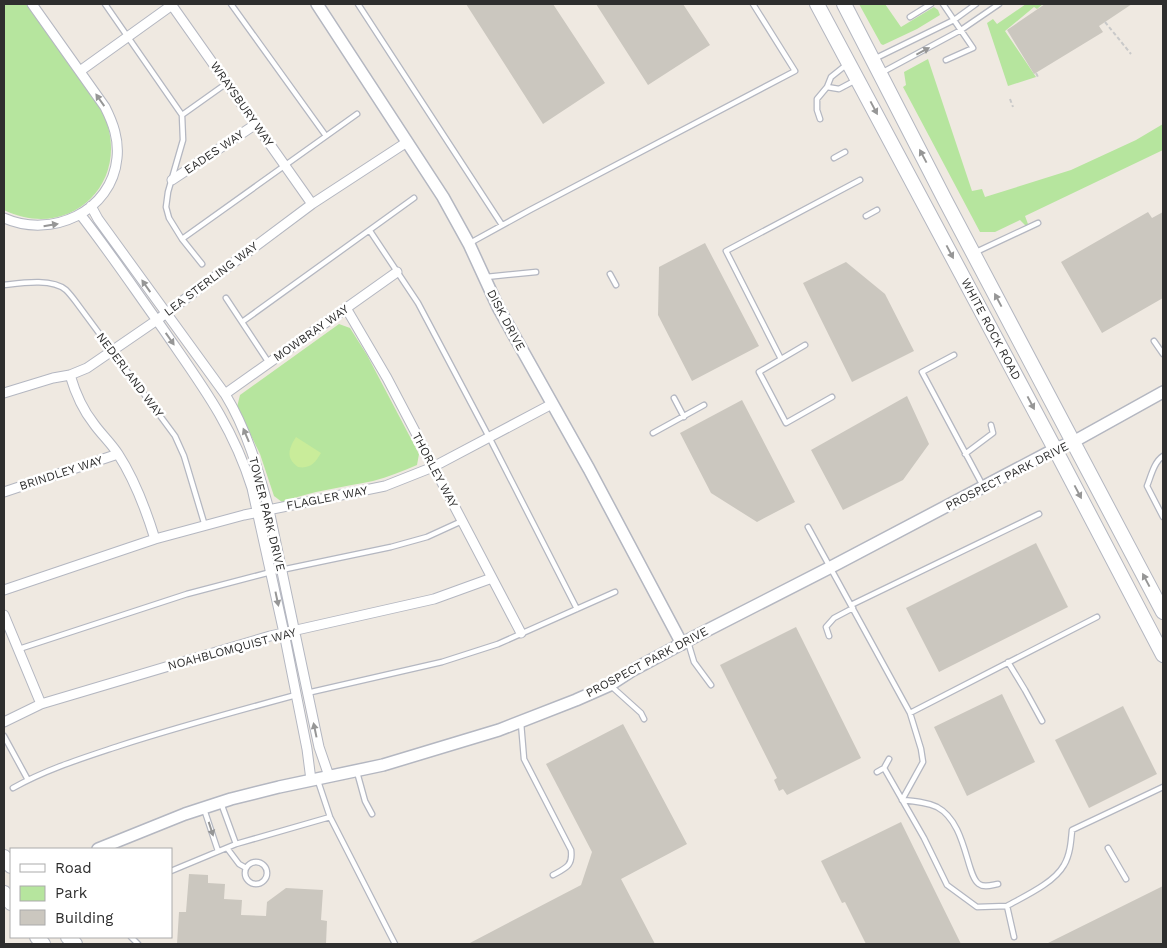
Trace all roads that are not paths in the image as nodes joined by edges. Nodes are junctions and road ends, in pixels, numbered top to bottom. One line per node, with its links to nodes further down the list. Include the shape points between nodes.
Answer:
1 (32, 4): 21 (street)
2 (105, 4): 17 (lane)
3 (172, 4): 17 (street); 24 (street, WRAYSBURY WAY)
4 (231, 4): 30 (lane)
5 (317, 4): 31 (street, DISK DRIVE)
6 (358, 4): 45 (lane)
7 (753, 4): 45 (lane, via 795,70)
8 (818, 4): 20 (main road, WHITE ROCK ROAD)
9 (844, 4): 18 (main road, WHITE ROCK ROAD)
10 (931, 4): 14 (lane)
11 (943, 4): 15 (lane)
12 (976, 4): 15 (lane)
13 (999, 4): 16 (lane)
14 (910, 17)
15 (954, 20): 16 (lane); 18 (lane)
16 (961, 30): 19 (lane, via 973,48); 22 (lane, one-way to 16)
17 (127, 37): 21 (street); 27 (lane)
18 (872, 60): 22 (main road, WHITE ROCK ROAD)
19 (946, 60)
20 (850, 63): 23 (main road, WHITE ROCK ROAD); 25 (lane, via 831,77)
21 (80, 72): 39 (street, one-way to 21, via 112,177 117,159 117,140 113,122)
22 (880, 74): 49 (main road, WHITE ROCK ROAD, one-way to 22)
23 (858, 79): 25 (lane, via 839,89); 82 (main road, WHITE ROCK ROAD, one-way to 82)
24 (227, 83): 27 (lane); 29 (street, WRAYSBURY WAY)
25 (827, 87): 28 (lane, via 817,99)
26 (357, 114): 30 (lane)
27 (182, 115): 35 (lane, via 183,140)
28 (820, 119)
29 (256, 124): 34 (street, WRAYSBURY WAY); 35 (street, EADES WAY)
30 (326, 136): 34 (lane)
31 (407, 142): 38 (street, LEA STERLING WAY); 48 (street, DISK DRIVE)
32 (845, 152): 33 (lane)
33 (834, 158)
34 (286, 166): 38 (street, WRAYSBURY WAY); 47 (lane)
35 (172, 180): 47 (lane, via 166,207)
36 (860, 180): 67 (lane, via 726,252)
37 (414, 198): 46 (lane)
38 (312, 204): 59 (street, LEA STERLING WAY)
39 (91, 206): 41 (street); 59 (street, TOWER PARK DRIVE, one-way to 39)
40 (876, 210): 42 (lane)
41 (80, 214): 43 (street, one-way to 41, via 16,224 48,226); 60 (street, TOWER PARK DRIVE)
42 (866, 216)
43 (4, 218)
44 (1038, 223): 49 (lane)
45 (502, 225): 48 (lane)
46 (370, 231): 51 (lane); 61 (lane)
47 (182, 239): 50 (lane)
48 (469, 244): 54 (street, DISK DRIVE)
49 (974, 253): 81 (main road, WHITE ROCK ROAD, one-way to 49)
50 (202, 264)
51 (397, 272): 58 (street, MOWBRAY WAY); 80 (lane, via 418,303)
52 (536, 272): 54 (lane)
53 (610, 274): 56 (lane)
54 (485, 277): 75 (street, DISK DRIVE, via 498,307)
55 (4, 285): 64 (lane, NEDERLAND WAY, via 39,282 65,289)
56 (616, 285)
57 (226, 298): 61 (lane)
58 (346, 308): 68 (street, MOWBRAY WAY); 86 (street, THORLEY WAY)
59 (166, 314): 60 (street, LEA STERLING WAY); 72 (street, TOWER PARK DRIVE)
60 (157, 320): 64 (street, LEA STERLING WAY); 90 (street, TOWER PARK DRIVE, one-way to 90, via 223,418 245,464)
61 (242, 322): 68 (lane)
62 (1154, 341): 65 (lane)
63 (805, 345): 67 (lane)
64 (112, 351): 69 (street, LEA STERLING WAY); 94 (lane, NEDERLAND WAY, via 174,436 184,456)
65 (1163, 354)
66 (954, 355): 84 (lane, via 922,372)
67 (782, 359): 73 (lane, via 759,372 786,423)
68 (269, 363): 72 (street, MOWBRAY WAY)
69 (70, 375): 71 (street, LEA STERLING WAY); 83 (street, via 84,409)
70 (1163, 392): 81 (street, PROSPECT PARK DRIVE)
71 (4, 393)
72 (224, 394): 89 (street, TOWER PARK DRIVE, one-way to 72, via 250,444)
73 (832, 397)
74 (674, 398): 77 (lane)
75 (552, 404): 80 (street, FLAGLER WAY); 112 (street, DISK DRIVE)
76 (704, 405): 77 (lane)
77 (684, 418): 79 (lane)
78 (991, 425): 84 (lane, via 993,433)
79 (653, 433)
80 (489, 437): 86 (street, FLAGLER WAY); 104 (lane)
81 (1073, 442): 82 (street, PROSPECT PARK DRIVE); 105 (main road, WHITE ROCK ROAD, one-way to 81)
82 (1055, 449): 87 (street, PROSPECT PARK DRIVE); 114 (main road, WHITE ROCK ROAD, one-way to 114)
83 (118, 454): 88 (street, BRINDLEY WAY); 96 (street)
84 (965, 454): 87 (lane)
85 (1163, 456): 92 (lane, via 1147,486)
86 (433, 467): 89 (street, FLAGLER WAY, via 385,486); 93 (street, THORLEY WAY)
87 (984, 487): 97 (street, PROSPECT PARK DRIVE)
88 (4, 492)
89 (269, 510): 90 (street, FLAGLER WAY); 98 (street, TOWER PARK DRIVE)
90 (258, 512): 94 (street, FLAGLER WAY); 99 (street, TOWER PARK DRIVE)
91 (1039, 514): 103 (lane)
92 (1163, 517)
93 (462, 521): 98 (lane, via 428,537 400,545); 100 (street, THORLEY WAY)
94 (205, 526): 96 (street, FLAGLER WAY)
95 (808, 527): 97 (lane)
96 (156, 539): 101 (street, FLAGLER WAY)
97 (831, 568): 103 (lane); 112 (street, PROSPECT PARK DRIVE)
98 (281, 570): 108 (street, TOWER PARK DRIVE)
99 (271, 572): 109 (street, TOWER PARK DRIVE, one-way to 109); 113 (lane, via 187,594)
100 (492, 578): 108 (street, NOAHBLOMQUIST WAY, via 434,599); 110 (street, THORLEY WAY)
101 (4, 590)
102 (615, 592): 104 (lane)
103 (852, 607): 111 (lane, via 826,627); 121 (lane)
104 (577, 609): 110 (lane)
105 (1163, 612)
106 (4, 615): 113 (street)
107 (1097, 617): 115 (lane)
108 (294, 631): 109 (street, NOAHBLOMQUIST WAY); 118 (street, TOWER PARK DRIVE)
109 (284, 633): 119 (street, TOWER PARK DRIVE); 120 (street, NOAHBLOMQUIST WAY)
110 (521, 634): 118 (lane, via 442,662)
111 (829, 636)
112 (685, 643): 116 (street, PROSPECT PARK DRIVE); 117 (lane)
113 (18, 649): 120 (street)
114 (1163, 655)
115 (1008, 662): 121 (lane); 123 (lane)
116 (610, 685): 122 (lane); 125 (street, PROSPECT PARK DRIVE)
117 (711, 685)
118 (307, 693): 131 (street, TOWER PARK DRIVE, one-way to 118, via 319,747)
119 (296, 695): 131 (street, TOWER PARK DRIVE, via 307,749); 132 (lane, via 168,730 65,763)
120 (41, 704): 124 (street, NOAHBLOMQUIST WAY)
121 (910, 713): 135 (lane, via 923,762)
122 (644, 719)
123 (1042, 721)
124 (4, 722)
125 (520, 722): 129 (street, PROSPECT PARK DRIVE); 147 (lane, via 524,759 571,850 572,859 567,867)
126 (4, 736): 132 (lane)
127 (889, 759): 128 (lane)
128 (884, 768): 130 (lane); 135 (lane)
129 (357, 771): 131 (street, PROSPECT PARK DRIVE); 138 (lane)
130 (877, 772)
131 (319, 778): 136 (street, PROSPECT PARK DRIVE); 139 (lane)
132 (28, 780): 134 (lane)
133 (1163, 787): 150 (lane, via 1072,830 1070,852 1064,866 1043,886)
134 (13, 788)
135 (902, 800): 149 (lane, via 938,808 956,828 974,879 988,886); 150 (lane, via 947,885 977,907)
136 (221, 802): 137 (street, PROSPECT PARK DRIVE); 140 (lane)
137 (204, 808): 141 (street, PROSPECT PARK DRIVE); 144 (lane, one-way to 144)
138 (372, 814)
139 (330, 817): 140 (lane); 152 (lane)
140 (236, 844): 142 (lane)
141 (100, 848)
142 (227, 848): 144 (lane); 145 (lane)
143 (1108, 848): 148 (lane)
144 (218, 851): 146 (lane)
145 (246, 868): 145 (lane, via 246,879 254,884 262,883 267,876 266,867 259,862 250,863)
146 (172, 871)
147 (553, 875)
148 (1126, 879)
149 (998, 884)
150 (1007, 906): 151 (lane)
151 (1014, 937)
152 (395, 944)

